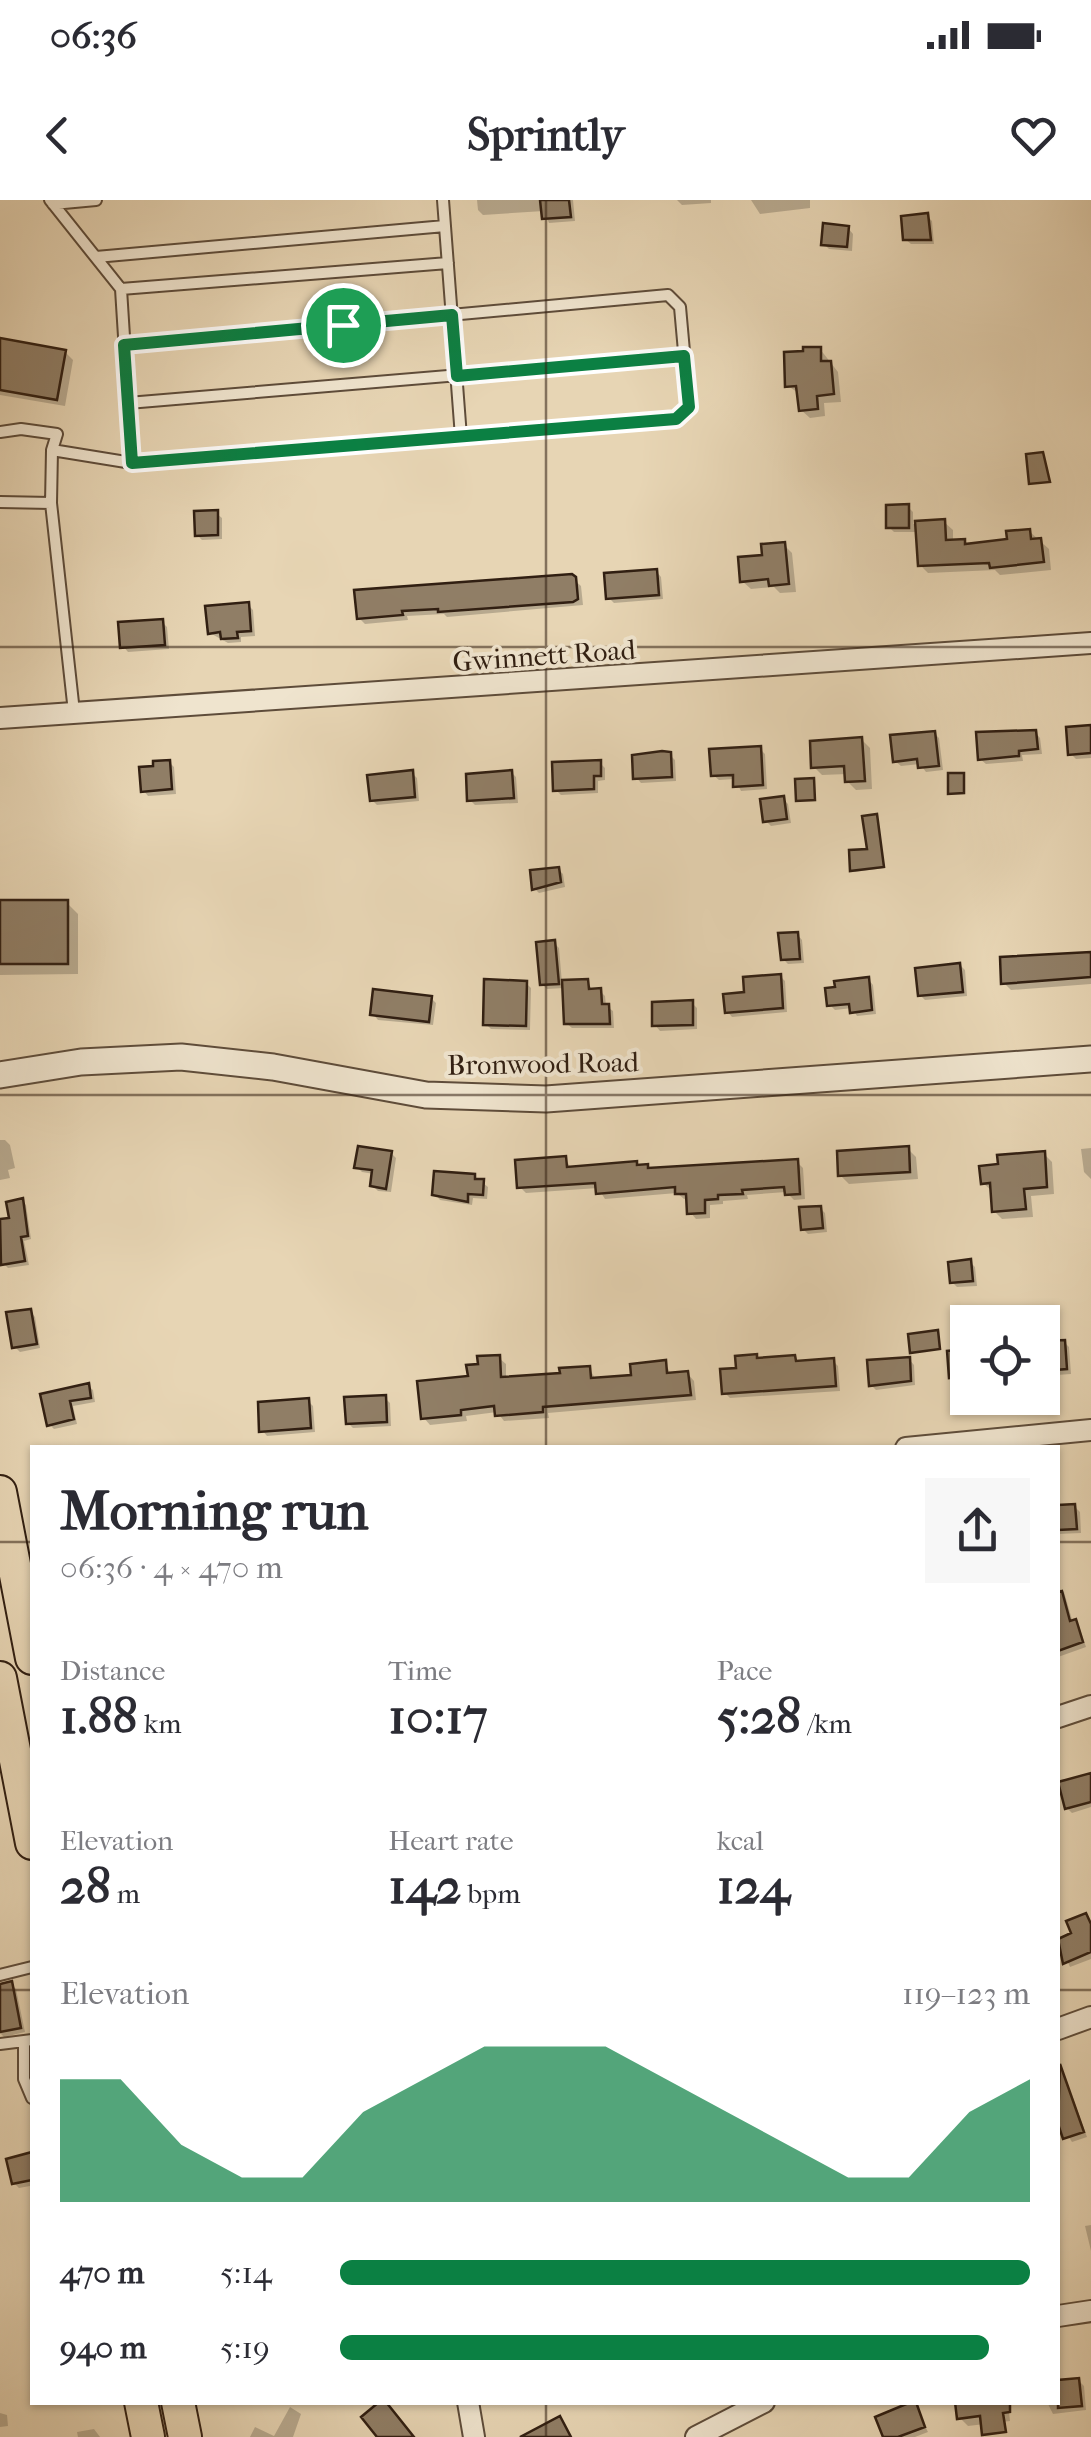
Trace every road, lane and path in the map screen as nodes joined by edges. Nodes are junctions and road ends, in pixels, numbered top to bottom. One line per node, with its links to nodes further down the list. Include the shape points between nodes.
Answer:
1 (96, 200): 3 (lane)
2 (442, 200): 4 (lane)
3 (52, 202): 5 (lane)
4 (445, 226): 5 (lane); 6 (lane)
5 (96, 258): 7 (lane)
6 (448, 263): 7 (lane); 8 (lane)
7 (121, 288): 9 (lane)
8 (452, 315): 9 (lane); 10 (lane, via 668,295 680,306); 11 (lane)
9 (124, 345): 12 (lane)
10 (684, 356): 11 (lane); 14 (lane, via 689,407 676,419)
11 (457, 376): 12 (lane); 14 (lane)
12 (128, 403): 16 (lane)
13 (0, 432): 15 (lane, via 56,434)
14 (461, 437): 16 (lane)
15 (52, 450): 16 (lane); 18 (lane)
16 (132, 463)
17 (0, 502): 18 (lane)
18 (51, 503): 20 (lane)
19 (1091, 642): 20 (street, Gwinnett Road)
20 (74, 714): 21 (street, Gwinnett Road)
21 (0, 718)
22 (1091, 1059): 23 (street, Bronwood Road, via 546,1099 426,1095 181,1058 81,1062)
23 (0, 1075)
24 (1091, 1430): 25 (street)
25 (937, 1445)
26 (0, 1492): 27 (highway)
27 (30, 1648)
28 (0, 1678): 31 (highway)
29 (1091, 1706): 30 (street)
30 (1060, 1715)
31 (18, 1786): 32 (highway)
32 (30, 1835)
33 (30, 1967): 34 (lane)
34 (0, 1974)
35 (1091, 2017): 36 (street)
36 (1060, 2028)
37 (28, 2042): 38 (lane); 39 (lane, via 24,2078)
38 (0, 2044)
39 (30, 2093)
40 (1091, 2311): 41 (street)
41 (1060, 2316)
42 (179, 2405): 45 (highway)
43 (469, 2405): 46 (street)
44 (758, 2405): 47 (street)
45 (185, 2437)
46 (474, 2437)
47 (696, 2437)

